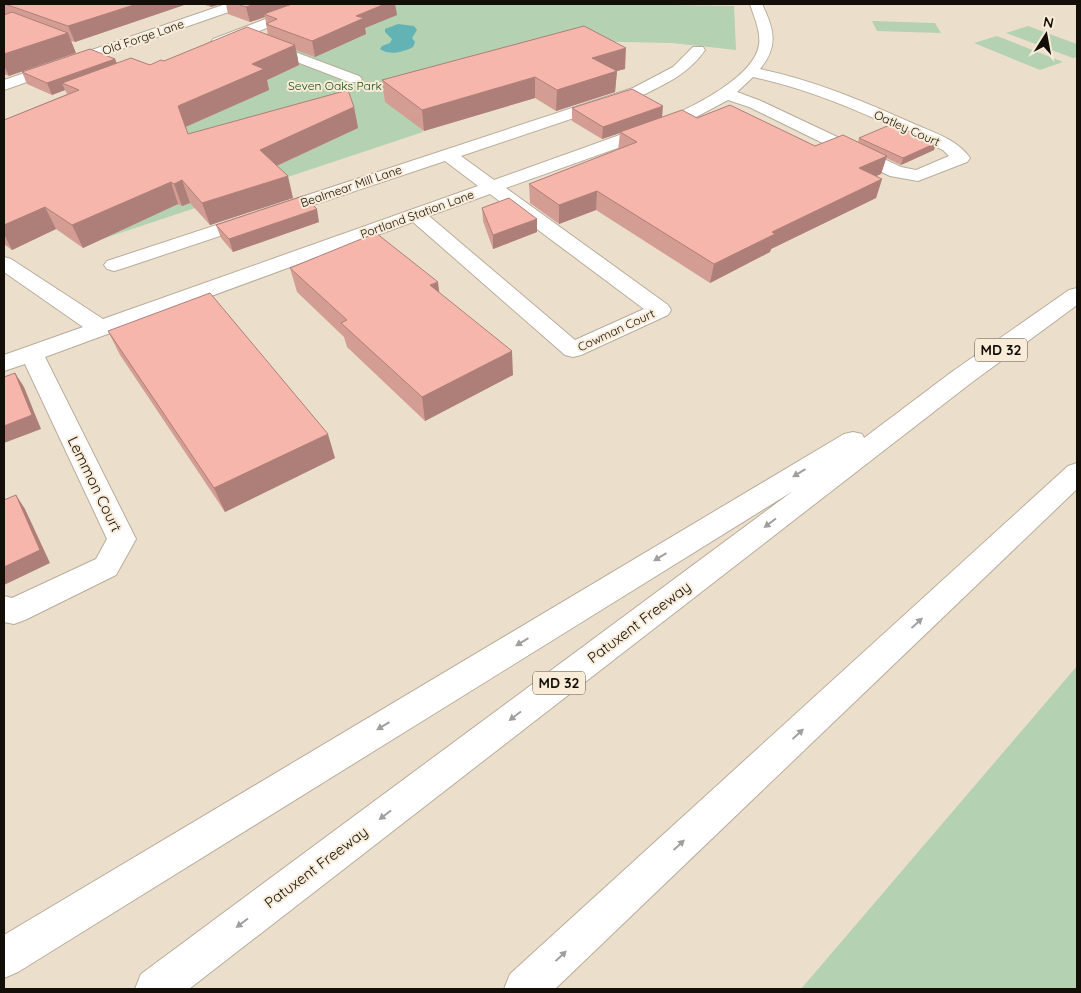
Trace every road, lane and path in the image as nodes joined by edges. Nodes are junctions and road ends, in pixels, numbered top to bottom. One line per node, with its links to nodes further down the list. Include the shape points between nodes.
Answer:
1 (238, 4): 4 (main road, Old Forge Lane)
2 (316, 4): 5 (main road)
3 (756, 4): 8 (main road, Portland Station Lane, via 765,27 766,42 763,56)
4 (196, 18): 5 (main road, Old Forge Lane); 10 (main road, Old Forge Lane)
5 (238, 34): 6 (main road); 9 (main road, Old Forge Lane)
6 (200, 48)
7 (698, 50): 12 (main road, Bealmear Mill Lane, via 686,65 665,79)
8 (750, 72): 11 (main road, Portland Station Lane); 11 (main road, Oatley Court, via 818,89 949,146 961,158 918,176 896,172 755,104)
9 (354, 79)
10 (4, 85)
11 (727, 94): 13 (main road, Portland Station Lane, via 673,122)
12 (447, 154): 13 (main road); 16 (main road, Bealmear Mill Lane)
13 (494, 187): 14 (main road, Portland Station Lane); 14 (main road, Cowman Court, via 660,310 573,350)
14 (416, 215): 18 (main road, Portland Station Lane)
15 (4, 262): 18 (main road)
16 (114, 266)
17 (1077, 295): 21 (main road, Patuxent Freeway / MD 32)
18 (100, 328): 19 (main road, Portland Station Lane)
19 (31, 353): 20 (main road, Portland Station Lane); 23 (main road, Lemmon Court, via 122,539 106,566 14,611)
20 (4, 363)
21 (962, 377): 24 (main road, one-way to 24, via 782,483); 25 (main road, Patuxent Freeway / MD 32, one-way to 25)
22 (1077, 473): 26 (main road, one-way to 22)
23 (4, 609)
24 (4, 958)
25 (156, 989)
26 (525, 989)

